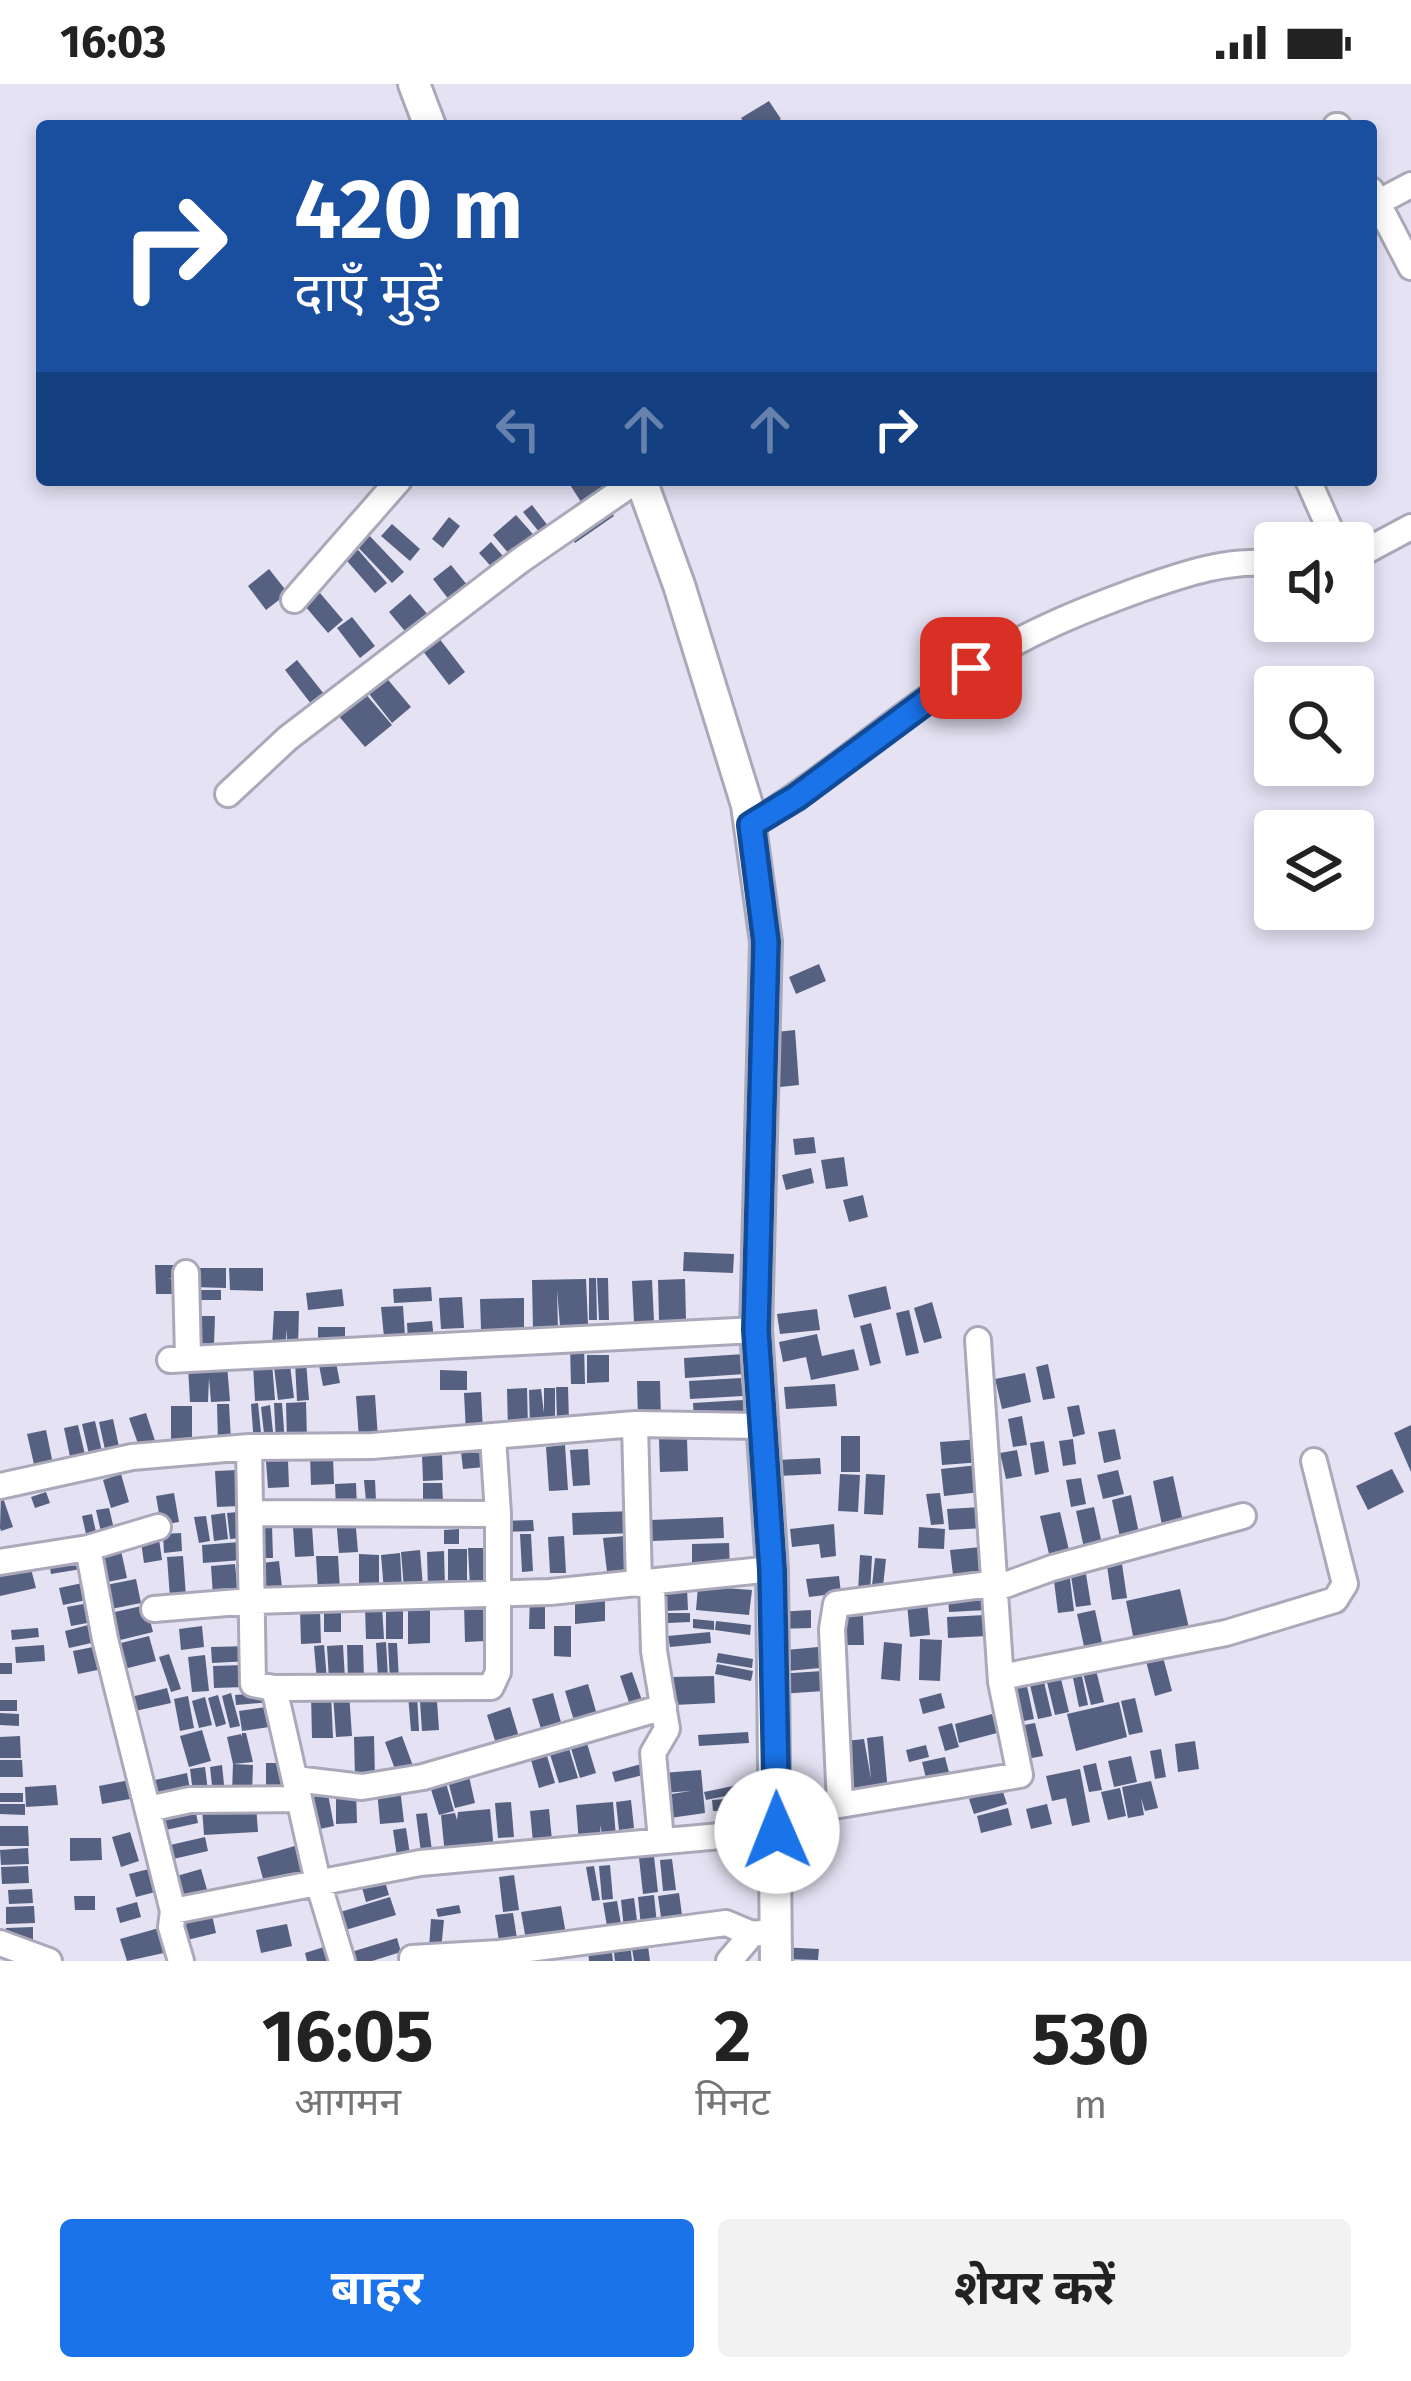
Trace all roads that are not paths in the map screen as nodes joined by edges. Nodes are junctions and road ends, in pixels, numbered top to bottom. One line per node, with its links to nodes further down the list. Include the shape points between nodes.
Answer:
1 (414, 84): 2 (main road)
2 (428, 120)
3 (1411, 185): 4 (street)
4 (1377, 198)
5 (1377, 207): 6 (street)
6 (1411, 267)
7 (394, 486): 15 (street)
8 (630, 486): 16 (street, via 288,738)
9 (641, 486): 17 (main road)
10 (1311, 486): 11 (street)
11 (1327, 522)
12 (1411, 527): 13 (street)
13 (1374, 547)
14 (1254, 561): 17 (street, via 1064,617 971,668)
15 (294, 600)
16 (227, 794)
17 (751, 825): 19 (main road, via 766,942)
18 (185, 1274): 19 (street, via 179,1359)
19 (756, 1330): 22 (main road)
20 (978, 1340): 35 (street)
21 (635, 1424): 22 (street); 23 (street); 34 (street)
22 (760, 1426): 33 (main road)
23 (493, 1437): 24 (street); 28 (street)
24 (249, 1448): 26 (street, via 133,1457); 27 (street)
25 (1314, 1461): 39 (street, via 1342,1561 1345,1584 1335,1600 1226,1633)
26 (0, 1486)
27 (253, 1514): 28 (street); 37 (street)
28 (497, 1514): 36 (street)
29 (1243, 1516): 35 (street)
30 (158, 1527): 31 (street)
31 (88, 1548): 32 (street); 44 (street)
32 (0, 1562)
33 (772, 1570): 34 (street); 45 (main road)
34 (645, 1584): 36 (street); 41 (street)
35 (997, 1588): 39 (street); 43 (street, via 836,1604)
36 (495, 1593): 37 (street); 40 (street, via 498,1672 491,1688)
37 (250, 1601): 38 (street); 40 (street, via 253,1684)
38 (154, 1609)
39 (1001, 1677): 43 (street, via 1019,1775)
40 (274, 1688): 42 (street)
41 (664, 1707): 42 (street, via 423,1778); 46 (street, via 667,1730 653,1754)
42 (297, 1789): 44 (street); 47 (street)
43 (840, 1805): 45 (street)
44 (148, 1808): 48 (street)
45 (777, 1817): 46 (street); 49 (main road)
46 (661, 1840): 47 (street, via 420,1863)
47 (319, 1882): 48 (street); 54 (street)
48 (173, 1911): 53 (street)
49 (768, 1942): 51 (street, via 726,1923); 55 (street)
50 (0, 1943): 52 (street)
51 (412, 1958)
52 (49, 1961)
53 (181, 1961)
54 (342, 1961)
55 (729, 1961)

